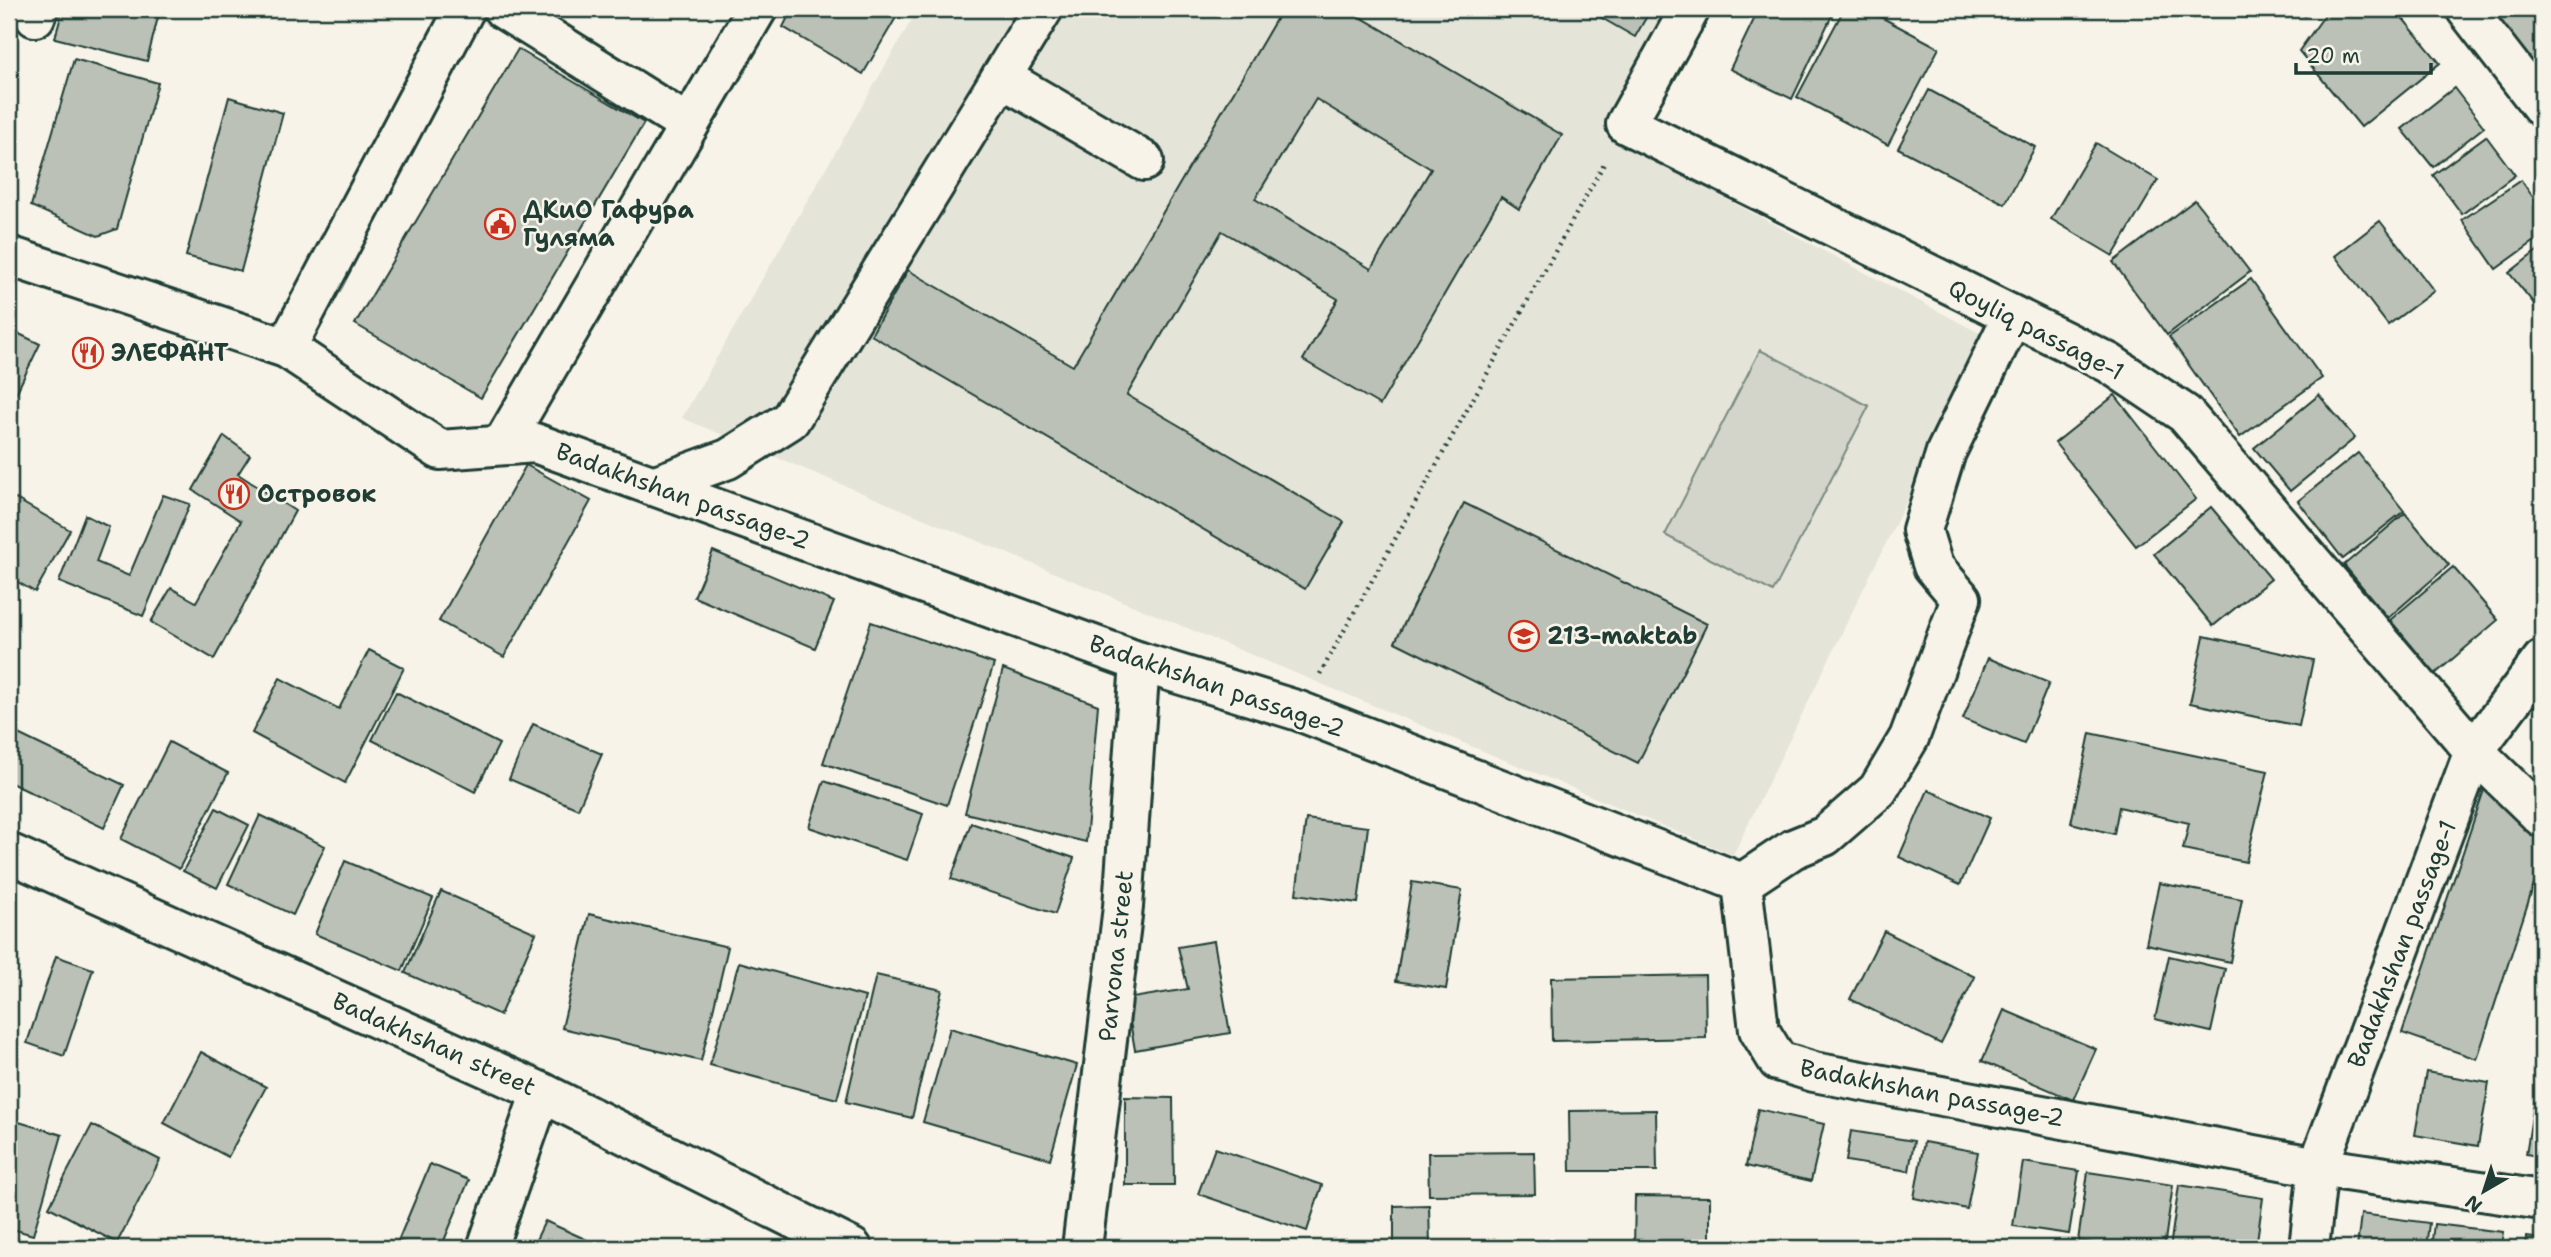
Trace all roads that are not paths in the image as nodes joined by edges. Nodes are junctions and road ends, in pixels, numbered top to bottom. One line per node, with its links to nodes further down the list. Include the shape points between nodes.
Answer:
1 (465, 9): 13 (street)
2 (503, 9): 9 (street)
3 (757, 9): 9 (street)
4 (1043, 9): 7 (street)
5 (1690, 9): 12 (street, Qoyliq passage-1, via 1626,124)
6 (2466, 9): 8 (street)
7 (1001, 77): 10 (street); 15 (street, via 790,420 728,459)
8 (2542, 107)
9 (688, 125): 14 (street)
10 (1144, 161)
11 (9, 256): 13 (street, Badakhshan passage-2)
12 (2012, 317): 18 (street, Qoyliq passage-1, via 2109,363 2185,414); 21 (street, via 1946,452 1922,530 1933,566 1961,599 1909,738 1878,790 1843,821)
13 (286, 348): 14 (street, Badakhshan passage-2, via 440,450)
14 (502, 445): 15 (street, Badakhshan passage-2, via 535,443)
15 (653, 486): 17 (street, Badakhshan passage-2)
16 (2542, 660): 18 (street, Badakhshan passage-1)
17 (1140, 662): 21 (street, Badakhshan passage-2, via 1299,711); 27 (street, Parvona street, via 1123,906)
18 (2474, 751): 19 (street, Qoyliq passage-1); 23 (street, Badakhshan passage-1)
19 (2542, 817)
20 (9, 853): 22 (street, Badakhshan street)
21 (1742, 883): 23 (street, Badakhshan passage-2, via 1759,1030 1778,1061 1814,1072)
22 (541, 1093): 25 (street); 26 (street, Badakhshan street)
23 (2318, 1167): 24 (street, Badakhshan passage-2); 28 (street, Badakhshan passage-1)
24 (2542, 1200)
25 (487, 1248)
26 (852, 1248)
27 (1082, 1248)
28 (2309, 1248)

